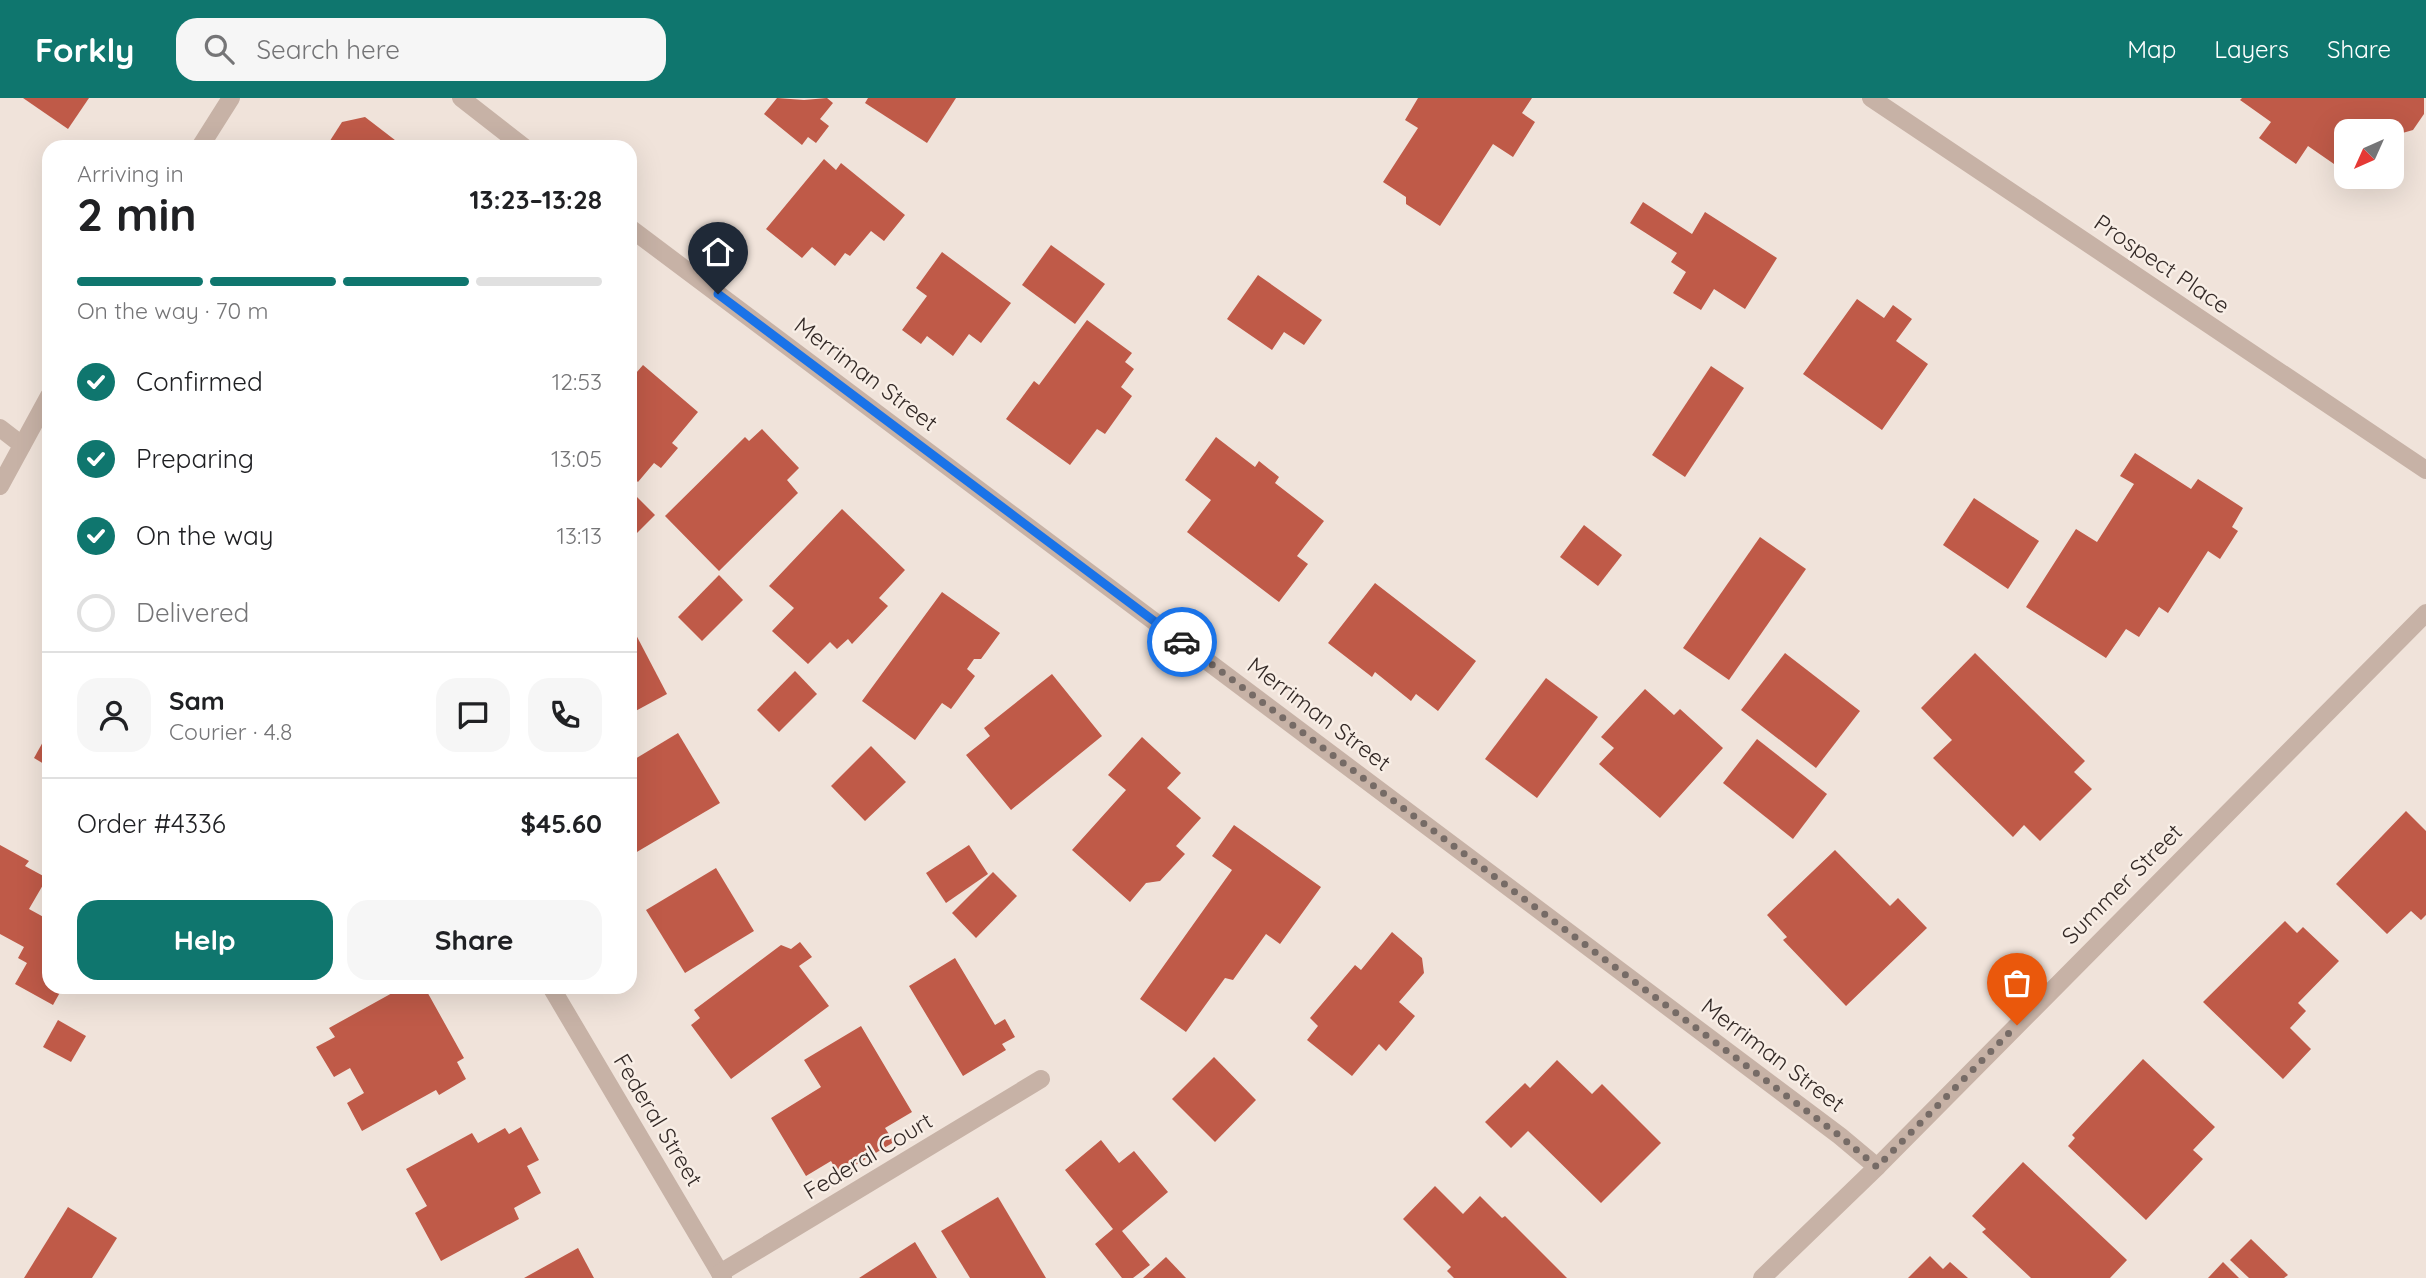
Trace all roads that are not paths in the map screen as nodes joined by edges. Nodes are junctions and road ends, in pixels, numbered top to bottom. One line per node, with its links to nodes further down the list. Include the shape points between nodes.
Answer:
1 (231, 98): 4 (street)
2 (461, 98): 5 (street)
3 (1871, 98): 10 (street, Prospect Place)
4 (204, 140)
5 (515, 140)
6 (637, 233): 15 (street, Merriman Street)
7 (42, 409): 9 (street)
8 (0, 428): 9 (street)
9 (23, 445): 11 (street)
10 (2426, 470)
11 (0, 486)
12 (2426, 613): 15 (street, Summer Street)
13 (555, 994): 16 (street, Federal Street)
14 (1041, 1079): 16 (street, Federal Court)
15 (1877, 1167): 17 (street, Summer Street)
16 (722, 1276)
17 (1762, 1278)

